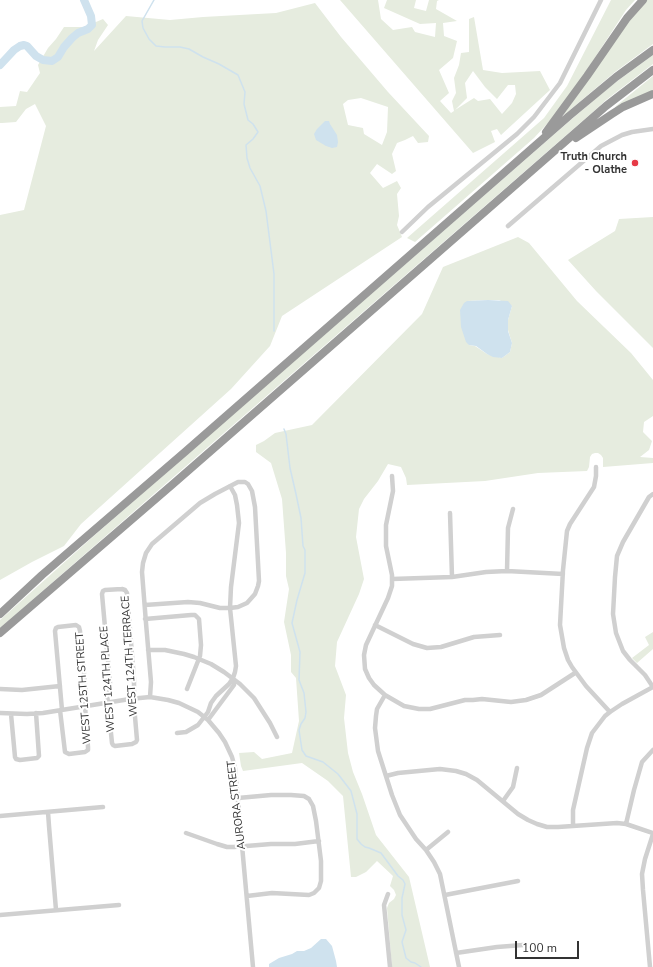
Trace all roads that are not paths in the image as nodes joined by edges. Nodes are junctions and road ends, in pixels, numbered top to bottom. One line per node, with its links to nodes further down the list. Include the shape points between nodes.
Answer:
1 (601, 0): 10 (street, via 560,83 534,116 517,134 428,207)
2 (643, 0): 7 (highway, via 627,18)
3 (653, 50): 7 (highway, via 600,90)
4 (653, 70): 8 (highway, via 606,106)
5 (653, 94): 8 (highway, via 612,114)
6 (653, 129): 9 (street, via 622,135 601,146)
7 (536, 146): 24 (highway)
8 (546, 158): 27 (highway)
9 (508, 226)
10 (402, 232)
11 (596, 467): 18 (street, via 594,487 567,531)
12 (392, 476): 20 (street, via 393,491 386,525)
13 (230, 486): 22 (street, via 200,503 152,544 143,563); 23 (street, via 238,505 239,523); 23 (street, via 245,482 252,491 259,581 256,591 247,603)
14 (651, 495): 34 (street, via 617,556 613,614 616,633 623,651)
15 (513, 509): 17 (street, via 508,528)
16 (450, 513): 19 (street)
17 (507, 571): 18 (street); 19 (street)
18 (563, 574): 31 (street, via 560,626 564,648)
19 (452, 577): 20 (street)
20 (392, 578): 26 (street, via 390,594)
21 (103, 591): 39 (street, WEST 124TH TERRACE, via 126,591); 40 (street, WEST 124TH PLACE, via 110,683)
22 (144, 605): 23 (street, via 188,602); 25 (street)
23 (230, 608): 32 (street, via 236,666)
24 (0, 614)
25 (145, 619): 29 (street); 30 (street, via 191,615 198,617 201,645)
26 (375, 625): 28 (street, via 413,644 427,648 474,637); 37 (street, via 364,651 364,665 371,681)
27 (0, 633)
28 (500, 635)
29 (148, 650): 30 (street, via 173,651); 38 (street)
30 (199, 659): 32 (street); 36 (street)
31 (575, 673): 37 (street, via 538,696 515,702 466,700 422,710 404,706); 45 (street)
32 (233, 678): 42 (street); 49 (street, via 234,685); 51 (street, via 254,698)
33 (60, 686): 35 (street, via 22,690); 41 (street, WEST 125TH STREET, via 55,631 56,628 76,625 79,627); 43 (street)
34 (653, 687): 45 (street)
35 (0, 689)
36 (187, 689)
37 (385, 695): 55 (street, via 375,721 378,751)
38 (150, 697): 39 (street, AURORA STREET); 44 (street, AURORA STREET, via 179,703)
39 (134, 699): 40 (street, AURORA STREET); 52 (street, WEST 124TH TERRACE, via 137,740)
40 (108, 703): 41 (street, AURORA STREET); 52 (street, WEST 124TH PLACE, via 113,744)
41 (85, 706): 43 (street, AURORA STREET); 43 (street, WEST 125TH STREET, via 88,749 85,752 68,754 64,751)
42 (210, 706): 44 (street, via 205,711); 49 (street)
43 (61, 710): 47 (street, AURORA STREET)
44 (198, 712): 49 (street, AURORA STREET)
45 (610, 712): 62 (street, via 592,733 587,748 573,810)
46 (0, 713): 48 (street, AURORA STREET)
47 (36, 713): 48 (street, AURORA STREET); 48 (street, via 40,756 20,760 15,759)
48 (11, 714)
49 (206, 719): 50 (street, via 186,732); 56 (street, AURORA STREET, via 222,737 232,757)
50 (177, 733)
51 (277, 737)
52 (134, 744)
53 (653, 750): 61 (street, via 642,762)
54 (517, 768): 57 (street, via 513,787)
55 (386, 776): 57 (street, via 450,769 477,780); 68 (street, via 400,815)
56 (238, 798): 66 (street, via 304,796 313,806); 67 (street, AURORA STREET)
57 (504, 802): 62 (street, via 524,818 537,824 553,827)
58 (103, 807): 59 (street)
59 (48, 812): 60 (street); 74 (street)
60 (0, 816)
61 (626, 824): 62 (street); 65 (street)
62 (573, 826)
63 (448, 832): 68 (street)
64 (186, 833): 67 (street, via 227,847)
65 (653, 834): 81 (street, via 642,874)
66 (319, 841): 67 (street); 72 (street, via 321,878 316,892)
67 (242, 847): 72 (street, AURORA STREET)
68 (426, 850): 71 (street, via 438,869)
69 (518, 881): 71 (street)
70 (388, 894): 79 (street, via 384,905)
71 (445, 895): 77 (street)
72 (247, 896): 78 (street, AURORA STREET)
73 (119, 905): 74 (street)
74 (56, 910): 75 (street)
75 (0, 915)
76 (523, 945): 77 (street)
77 (456, 953): 80 (street)
78 (253, 967)
79 (390, 967)
80 (459, 967)
81 (650, 967)

